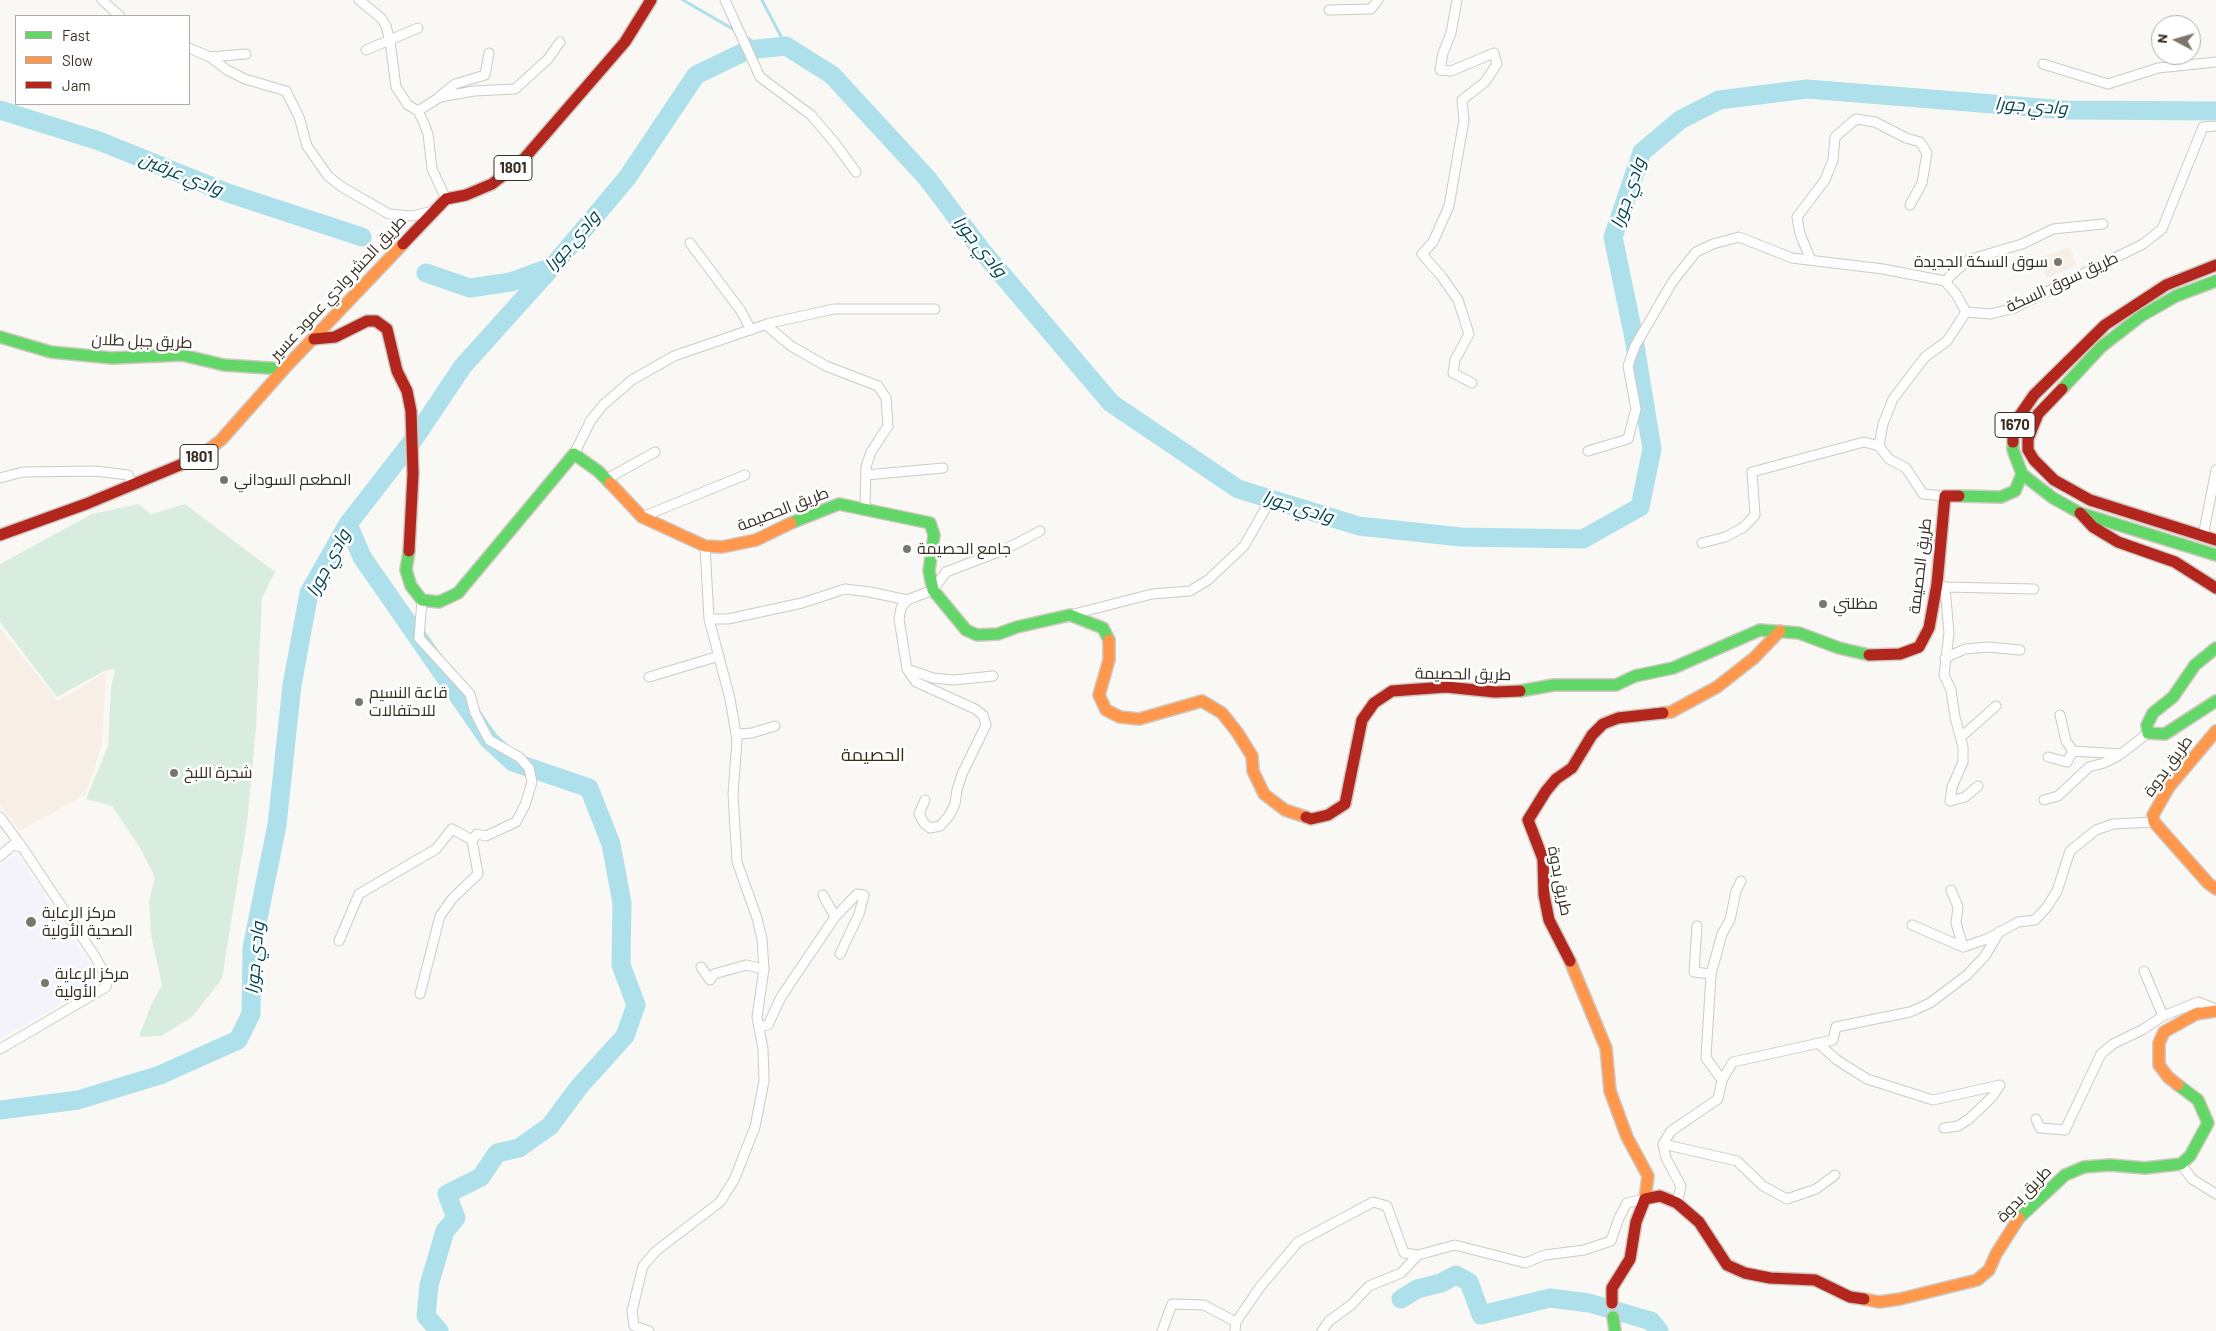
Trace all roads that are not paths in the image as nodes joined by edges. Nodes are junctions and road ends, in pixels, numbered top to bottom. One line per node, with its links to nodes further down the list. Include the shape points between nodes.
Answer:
1 (102, 0): 8 (street)
2 (359, 0): 10 (street, via 381,18)
3 (651, 0): 23 (main road, 1801, via 625,42 522,161 492,184 466,196)
4 (724, 0): 22 (street, via 760,77 811,115)
5 (1378, 0): 7 (street, via 1371,8)
6 (1457, 0): 39 (street, via 1440,70 1450,71 1494,54 1497,64 1485,82 1462,100 1464,120 1449,206 1433,242 1422,254 1458,300 1469,334 1455,360 1453,373)
7 (1329, 10)
8 (119, 15)
9 (418, 28): 10 (street)
10 (390, 41): 13 (street); 20 (street, via 396,87 408,105)
11 (560, 42): 19 (street, via 548,59 515,90 474,90)
12 (190, 48): 16 (street)
13 (366, 50)
14 (489, 53): 19 (street, via 485,75 455,84)
15 (246, 54): 16 (street)
16 (210, 57): 25 (street, via 245,79 286,91 308,146 335,182 388,214 412,216)
17 (2216, 62): 18 (street, via 2158,68 2108,84)
18 (2043, 64)
19 (440, 97): 20 (street)
20 (418, 112): 23 (street, via 428,134 432,169)
21 (2216, 126): 33 (street, طريق سوق السكة, via 2203,127 2162,229 2143,244 2014,308 1990,314)
22 (856, 172)
23 (446, 199): 25 (main road, طريق الحشر وادي عمود عسير / 1801)
24 (1910, 205): 28 (street, via 1922,183 1928,152 1920,142 1875,122 1856,119 1835,137 1833,160 1825,180 1797,217)
25 (433, 211): 37 (main road, طريق الحشر وادي عمود عسير / 1801)
26 (2103, 224): 30 (street, via 2053,229 2022,244 1968,260)
27 (690, 244): 35 (street, via 741,311)
28 (1811, 260): 30 (street); 41 (street, via 1792,258 1739,238 1696,252 1673,281 1635,346 1628,366 1636,410 1628,439)
29 (2216, 265): 47 (main road, 1670, via 2166,285 2121,313 2086,342 2034,395 2018,418 2013,432 2013,450)
30 (1945, 281): 33 (street)
31 (2216, 281): 44 (main road, 1670, via 2176,296 2141,316 2091,357 2038,414 2028,439 2028,450)
32 (935, 309): 34 (street, via 834,309)
33 (1966, 312): 40 (street, via 1946,341 1925,357 1893,399)
34 (766, 325): 35 (street); 49 (street, via 791,346 826,366 878,386 886,398 888,426 870,452)
35 (751, 330): 43 (street, via 674,356 632,380 591,420)
36 (0, 337): 38 (main road, طريق جبل طلان, via 51,352 112,358 182,355 224,365)
37 (314, 339): 38 (main road, طريق الحشر وادي عمود عسير / 1801); 69 (main road, via 335,337 367,320 376,321 387,329 397,371 407,391 414,439 411,536 406,570)
38 (284, 369): 52 (main road, طريق الحشر وادي عمود عسير / 1801, via 210,449 199,457)
39 (1472, 382)
40 (1879, 446): 53 (street, via 1889,459 1906,468 1923,494); 62 (street, via 1864,442 1752,472 1755,515 1744,527 1725,537)
41 (1588, 450)
42 (655, 452): 51 (street)
43 (574, 454): 51 (main road, طريق الحصيمة); 69 (main road, via 458,593 439,602)
44 (2034, 460): 47 (main road); 60 (main road, 1670, via 2054,480 2090,500)
45 (943, 468): 49 (street)
46 (2216, 470): 60 (street)
47 (2022, 474): 53 (main road, via 2015,491 2002,497); 56 (main road, via 2053,498)
48 (745, 475): 57 (street)
49 (866, 475): 55 (street)
50 (0, 478): 52 (street, via 23,472 95,471 128,475)
51 (606, 480): 57 (main road, طريق الحصيمة)
52 (133, 485): 59 (main road, طريق الحشر وادي عمود عسير / 1801)
53 (1945, 496): 65 (main road, طريق الحصيمة)
54 (1271, 499): 71 (street, via 1244,546 1208,580 1190,591 1152,594)
55 (865, 507): 63 (main road, طريق الحصيمة, via 840,504 756,540 722,547); 68 (main road, طريق الحصيمة, via 930,523 934,535 929,571)
56 (2080, 513): 64 (main road); 66 (main road, via 2093,527 2118,542 2175,562)
57 (642, 516): 63 (main road, طريق الحصيمة)
58 (1040, 531): 68 (street, via 1006,549 946,572)
59 (0, 534)
60 (2204, 536): 61 (main road, 1670)
61 (2216, 540)
62 (1702, 543)
63 (705, 546): 72 (street)
64 (2216, 555)
65 (1941, 585): 67 (street); 73 (main road, طريق الحصيمة, via 1929,628 1919,647 1900,654 1874,656 1839,648 1799,633); 77 (street, via 1949,633)
66 (2216, 588)
67 (2034, 589)
68 (933, 590): 70 (street); 71 (main road, via 966,630 977,635 998,634)
69 (422, 600): 97 (street, via 419,638 470,694 475,713 489,740 519,757 532,782 530,794 516,822 486,836 477,834)
70 (906, 600): 72 (street, via 845,589 802,604 728,619); 78 (street, via 898,619)
71 (1070, 615): 73 (main road, طريق الحصيمة, via 1103,628 1111,643 1099,695 1106,710 1120,717 1139,720 1202,701 1222,713 1237,732 1252,756 1253,771 1264,794 1285,810 1311,819 1328,815 1345,804 1362,720 1374,703 1392,691 1446,687 1495,692 1554,685 1616,684 1635,676 1673,668 1760,630)
72 (709, 619): 76 (street)
73 (1780, 631): 128 (main road, طريق بدوة, via 1754,658 1716,687 1671,712 1618,718 1603,724 1592,735 1572,768 1556,779 1528,820 1543,859 1544,895 1549,920 1606,1048 1610,1092 1627,1137 1648,1176)
74 (2216, 648): 86 (main road, via 2195,665 2173,697 2152,713)
75 (2020, 650): 77 (street, via 1965,649)
76 (719, 656): 80 (street); 87 (street)
77 (1945, 658): 88 (street, via 1944,675 1951,690)
78 (907, 669): 79 (street, via 933,678 954,680); 93 (street, via 916,682 975,709 983,715 986,725 962,774 950,816 940,826 930,828 919,814)
79 (993, 676)
80 (649, 677)
81 (2216, 701): 86 (main road, طريق بدوة, via 2165,734)
82 (1996, 706): 88 (street)
83 (2060, 715): 89 (street)
84 (775, 726): 87 (street)
85 (2216, 731): 96 (main road, طريق بدوة, via 2169,787 2153,815)
86 (2148, 732): 90 (street)
87 (736, 734): 112 (street, via 733,794 737,862 757,918)
88 (1961, 737): 92 (street, via 1963,762 1952,787 1950,801 1965,797)
89 (2072, 751): 90 (street); 91 (street, via 2067,762)
90 (2121, 754): 94 (street, via 2089,767 2058,796)
91 (2048, 757)
92 (1978, 786)
93 (925, 800)
94 (2044, 800)
95 (0, 817): 98 (street)
96 (2154, 822): 101 (main road, طريق بدوة); 107 (street, via 2113,824 2096,830 2070,851 2057,891 2035,920 2018,922)
97 (472, 840): 108 (street, via 452,829 436,849 359,894); 115 (street, via 478,874 452,899 440,916)
98 (22, 847): 99 (street, via 13,845); 120 (street, via 108,978 106,987)
99 (0, 856)
100 (1741, 881): 114 (street)
101 (2216, 889)
102 (1951, 890): 109 (street, via 1958,907 1956,923)
103 (823, 895): 104 (street)
104 (835, 917): 110 (street, via 857,894 864,895 859,914); 118 (street, via 781,997 768,1025)
105 (1912, 924): 109 (street)
106 (1697, 926): 114 (street, via 1694,972)
107 (2000, 931): 109 (street); 119 (street, via 1985,956 1967,975 1930,1003 1910,1012 1836,1026 1834,1040)
108 (339, 941)
109 (1963, 947)
110 (840, 954)
111 (702, 967): 112 (street, via 710,980 714,974 746,965)
112 (764, 969): 118 (street, via 757,1017)
113 (2144, 971): 117 (street)
114 (1711, 974): 121 (street, via 1706,1058)
115 (420, 994)
116 (2216, 1010): 117 (street, via 2198,1002); 125 (main road, via 2196,1014 2174,1024 2164,1032 2159,1043 2159,1065 2168,1077 2198,1100 2208,1123 2201,1140)
117 (2163, 1016): 122 (street, via 2101,1054 2065,1130 2040,1128)
118 (759, 1027): 134 (street, via 764,1081 755,1127 734,1180 720,1202 656,1251 643,1266 632,1311 634,1326)
119 (1819, 1044): 121 (street, via 1732,1062); 123 (street, via 1868,1079 1933,1100 2000,1085 1970,1119 1958,1126)
120 (0, 1049)
121 (1722, 1080): 124 (street, via 1718,1099 1671,1131)
122 (2036, 1119)
123 (1944, 1128)
124 (1663, 1144): 126 (street, via 1737,1161 1763,1186 1787,1199 1816,1190); 129 (street, via 1669,1165 1681,1186)
125 (2181, 1164): 127 (street, via 2192,1179); 129 (main road, طريق بدوة, via 2146,1168 2084,1167 2065,1175 2018,1219 1989,1270 1977,1280 1879,1302 1850,1297 1815,1280 1770,1278 1745,1273 1728,1265 1699,1222)
126 (1835, 1175)
127 (2216, 1194)
128 (1645, 1199): 129 (main road, طريق بدوة, via 1660,1196); 130 (street, via 1627,1203 1611,1241 1584,1250 1544,1255 1525,1263 1455,1246); 131 (main road, طريق بدوة, via 1636,1222 1630,1259 1612,1288)
129 (1677, 1203)
130 (1418, 1255): 133 (street, via 1404,1253 1388,1206 1373,1202 1298,1242 1260,1287); 136 (street, via 1401,1273 1369,1286)
131 (1612, 1303): 132 (street, طريق بدوة)
132 (1614, 1317): 137 (main road, طريق بدوة)
133 (1236, 1326): 135 (street, via 1204,1305 1172,1304)
134 (649, 1331)
135 (1162, 1331)
136 (1322, 1331)
137 (1615, 1331)

